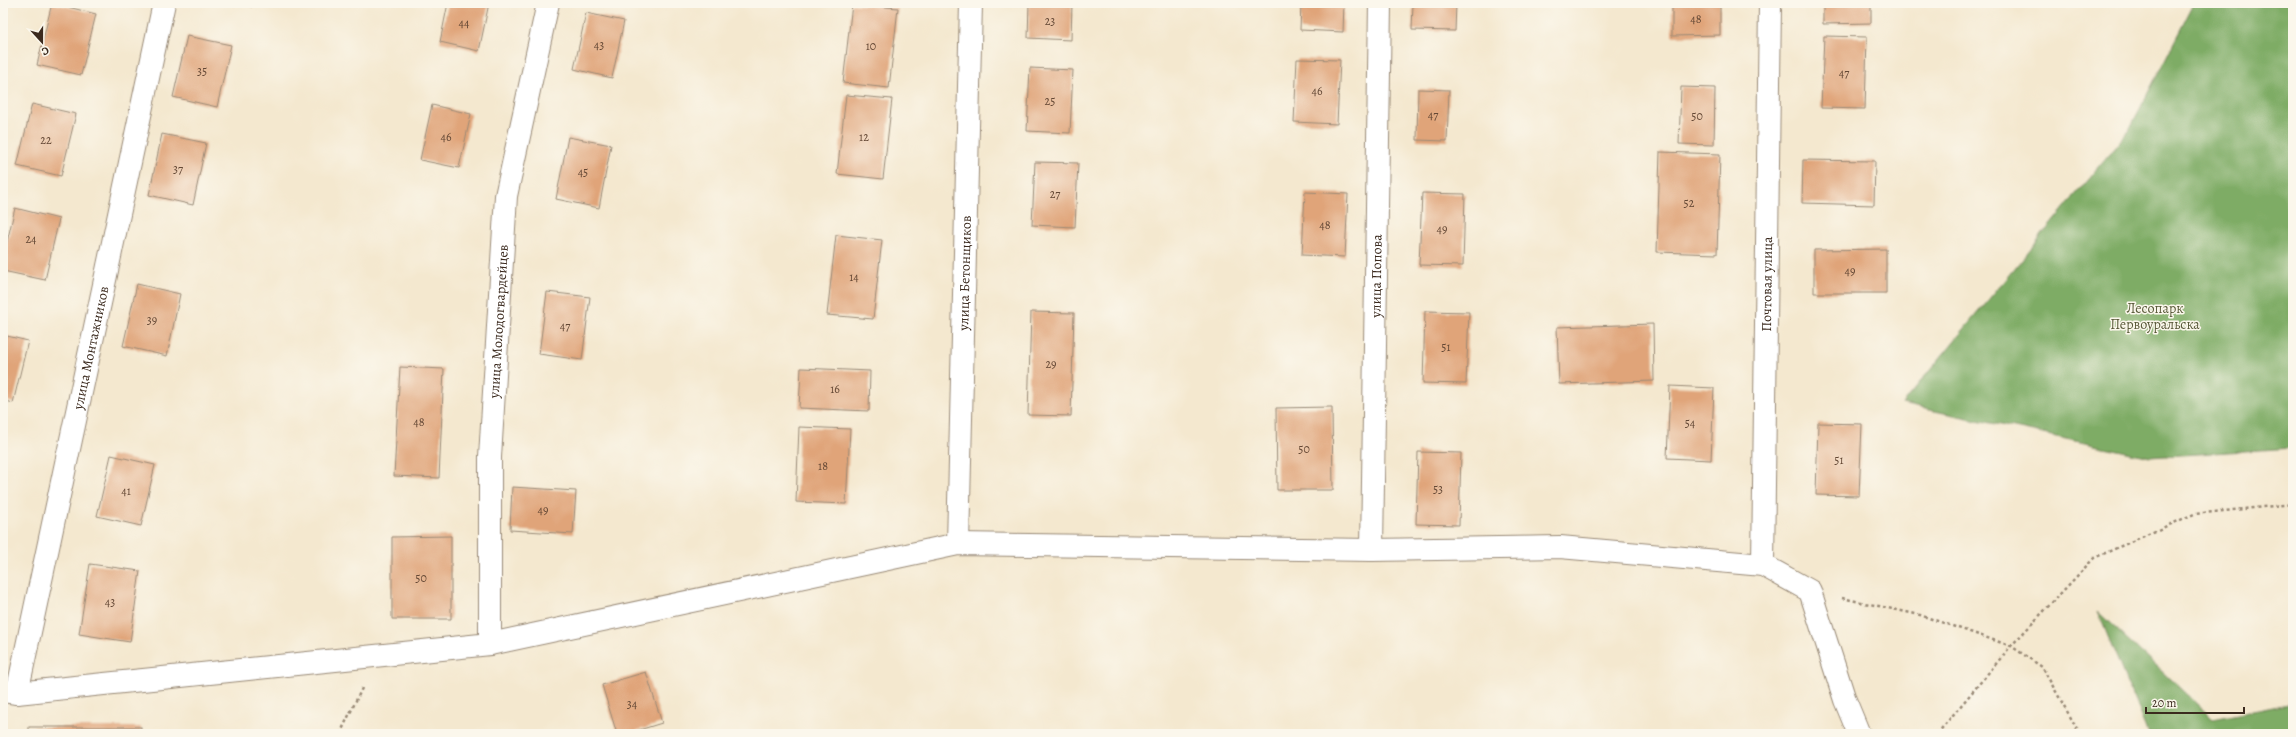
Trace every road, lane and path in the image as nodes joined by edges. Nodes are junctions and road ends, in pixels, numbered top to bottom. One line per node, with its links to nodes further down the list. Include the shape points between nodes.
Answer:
1 (164, 3): 14 (street, улица Монтажников)
2 (548, 3): 11 (street, улица Молодогвардейцев, via 506,196 490,457)
3 (971, 3): 7 (street, улица Бетонщиков)
4 (1380, 3): 8 (street, улица Попова)
5 (1770, 3): 9 (street, Почтовая улица)
6 (2293, 504): 12 (path, via 2194,514 2094,558)
7 (958, 544): 8 (street); 11 (street)
8 (1372, 550): 9 (street, via 1560,547)
9 (1763, 565): 10 (street)
10 (1810, 591): 12 (path, via 1920,615); 16 (street, via 1845,700)
11 (490, 644): 13 (street)
12 (2011, 646): 17 (path); 18 (path, via 2042,667)
13 (377, 656): 14 (street); 15 (path)
14 (10, 692)
15 (340, 734)
16 (1859, 734)
17 (1937, 734)
18 (2080, 734)

